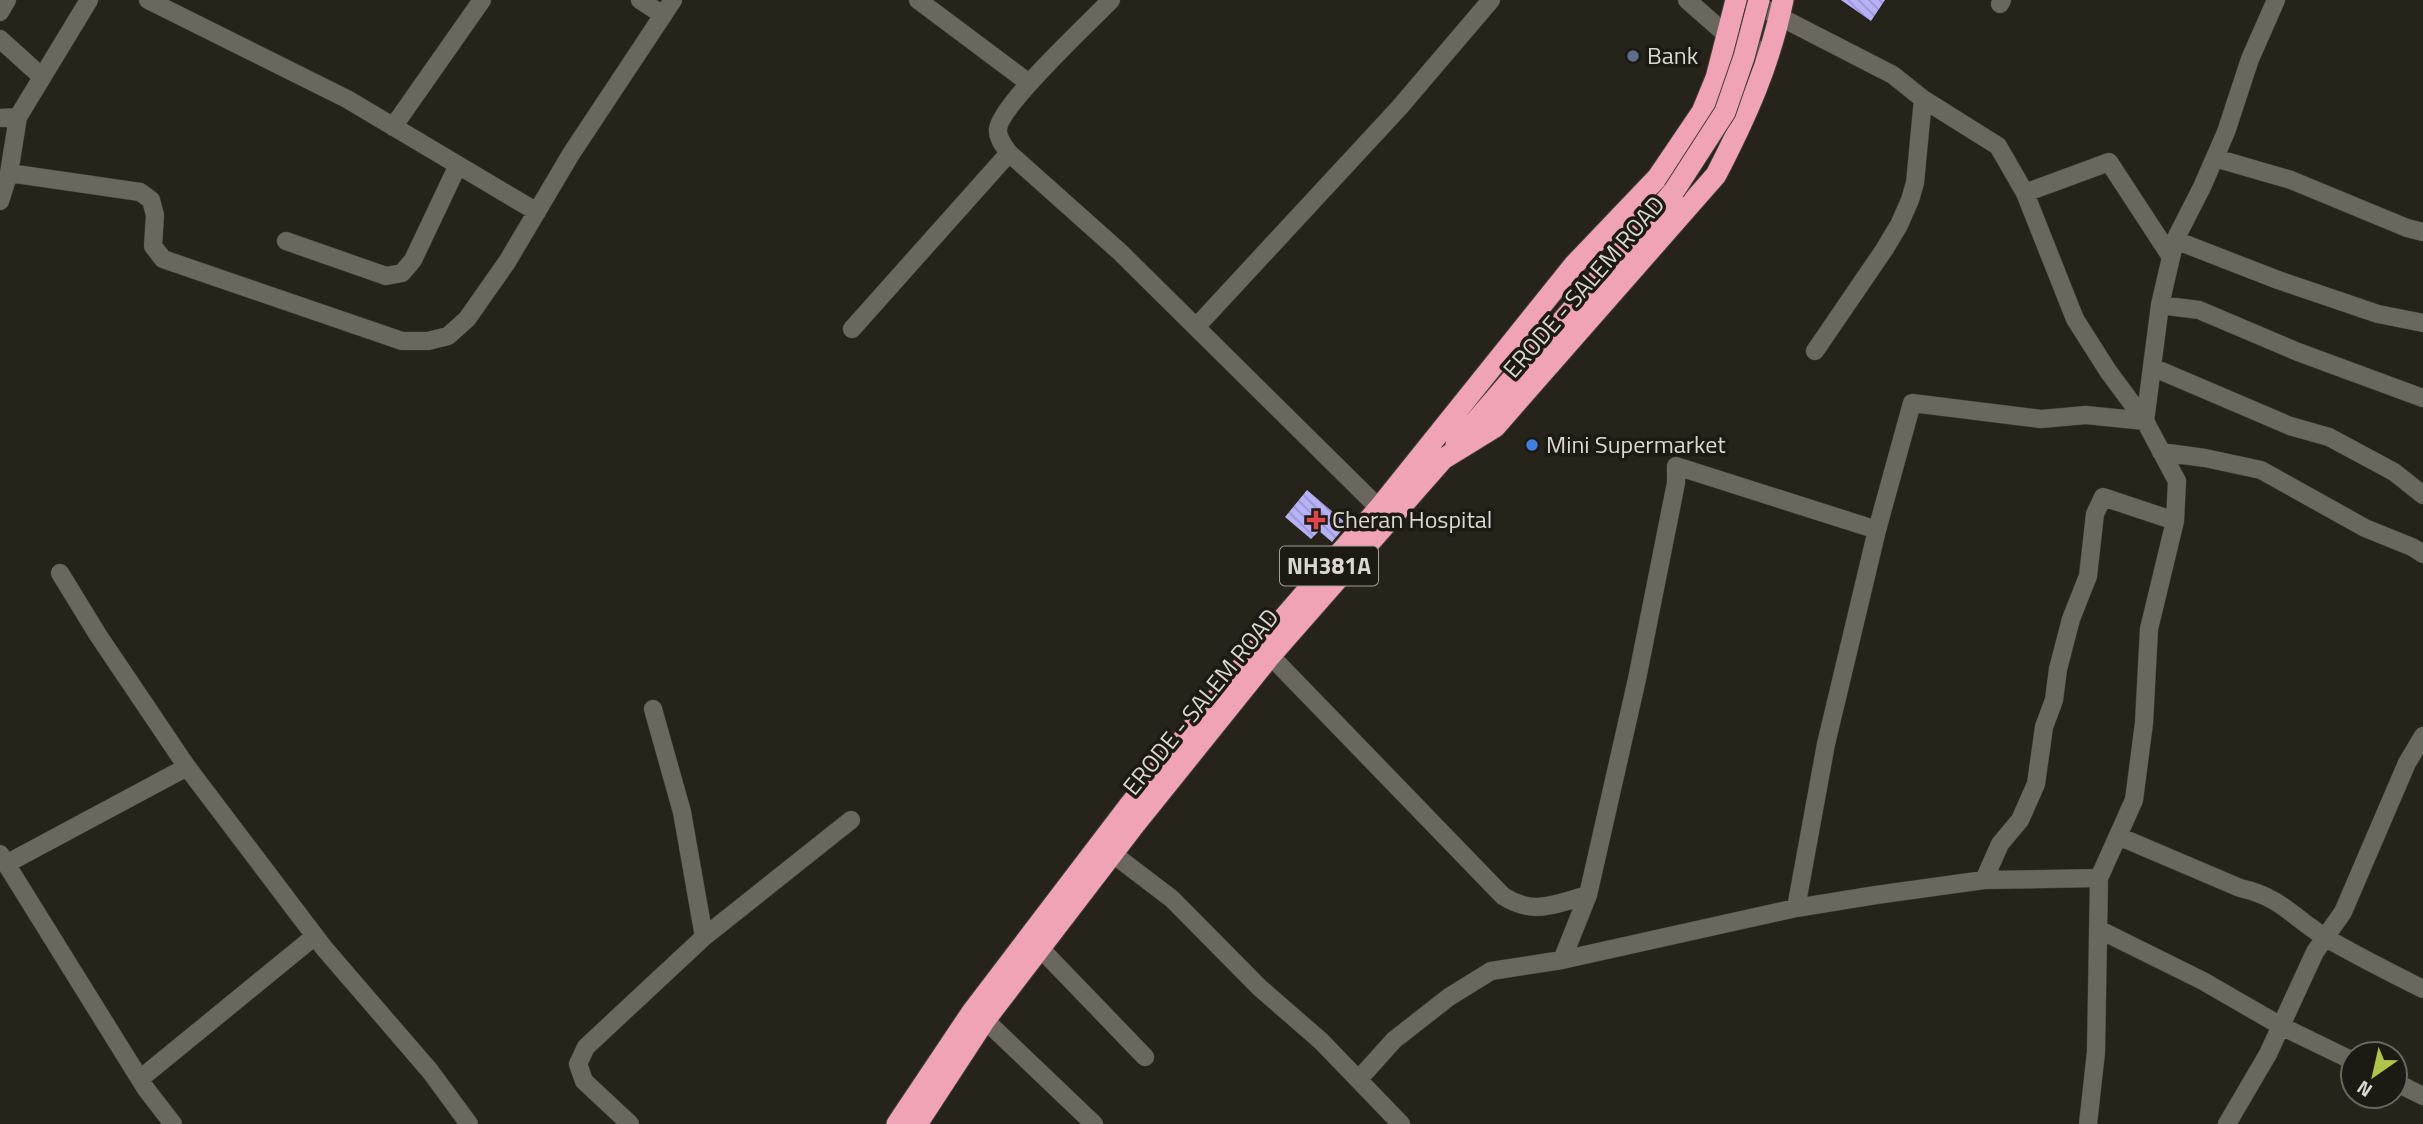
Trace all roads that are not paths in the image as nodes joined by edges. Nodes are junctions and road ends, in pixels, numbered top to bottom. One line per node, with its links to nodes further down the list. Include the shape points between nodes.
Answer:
1 (7, 0): 16 (street)
2 (89, 0): 20 (street)
3 (148, 0): 24 (street, via 347,99)
4 (482, 0): 24 (street)
5 (640, 0): 14 (street)
6 (918, 0): 21 (street)
7 (1111, 0): 21 (street)
8 (1490, 0): 37 (street, via 1399,108)
9 (1687, 0): 17 (street)
10 (1736, 0): 17 (highway, ERODE - SALEM ROAD / NH381A)
11 (1747, 0): 15 (street)
12 (1759, 0): 44 (highway, bridge, via 1725,112 1674,191)
13 (2276, 0): 26 (street)
14 (668, 8): 31 (street)
15 (1781, 8): 19 (highway, ERODE - SALEM ROAD / NH381A); 22 (street, via 1893,75)
16 (0, 12)
17 (1728, 36): 19 (street); 46 (highway, ERODE - SALEM ROAD / NH381A, via 1702,112 1658,177 1574,265)
18 (0, 39): 20 (street)
19 (1770, 55): 44 (highway, ERODE - SALEM ROAD / NH381A, via 1716,175 1495,428)
20 (42, 77): 23 (street)
21 (1029, 83): 25 (street, via 1006,110 998,130)
22 (1923, 99): 29 (street, via 1997,146); 39 (street, via 1910,200 1884,250)
23 (9, 117): 28 (street)
24 (393, 127): 27 (street)
25 (1009, 153): 37 (street); 38 (street)
26 (2215, 158): 32 (street, via 2291,180); 34 (street)
27 (458, 165): 31 (street); 33 (street, via 413,260 402,273 386,276)
28 (9, 173): 30 (street); 31 (street, via 139,192 151,200 153,246 163,259 402,341 448,336 467,320)
29 (2025, 193): 34 (street, via 2109,162); 42 (street, via 2075,319)
30 (0, 201)
31 (537, 212)
32 (2423, 232)
33 (286, 241)
34 (2173, 248): 35 (street); 36 (street, via 2378,314)
35 (2160, 305): 40 (street); 41 (street, via 2199,310)
36 (2423, 323)
37 (1197, 326): 46 (street)
38 (852, 329)
39 (1815, 351)
40 (2152, 367): 42 (street); 45 (street, via 2290,426 2329,436 2394,472)
41 (2423, 398)
42 (2145, 421): 43 (street); 48 (street, via 2086,415 2041,419 1912,403)
43 (2161, 452): 47 (street, via 2177,481); 49 (street, via 2260,470)
44 (1444, 459): 46 (highway, ERODE - SALEM ROAD / NH381A)
45 (2423, 495)
46 (1385, 514): 51 (highway, ERODE - SALEM ROAD / NH381A)
47 (2175, 521): 56 (street, via 2148,629 2144,723 2134,800); 60 (street, via 2102,497 2095,514 2088,576 2071,619 2044,727 2036,784)
48 (1877, 530): 61 (street, via 1676,466 1637,680); 62 (street, via 1826,744)
49 (2423, 554)
50 (60, 573): 54 (street)
51 (1265, 650): 57 (highway, ERODE - SALEM ROAD / NH381A); 61 (street, via 1503,896 1528,908)
52 (653, 709): 65 (street, via 682,812)
53 (2423, 736): 66 (street, via 2343,912)
54 (187, 767): 58 (street); 64 (street)
55 (851, 820): 65 (street)
56 (2118, 836): 59 (street); 66 (street, via 2258,892 2290,909)
57 (1106, 850): 67 (highway, ERODE - SALEM ROAD / NH381A); 75 (street, via 1172,899); 79 (highway, ERODE - SALEM ROAD / NH381A, via 972,1012)
58 (3, 859): 74 (street)
59 (2099, 878): 60 (street); 63 (street)
60 (1984, 880): 62 (street)
61 (1588, 895): 68 (street)
62 (1796, 908): 68 (street)
63 (2098, 929): 71 (street); 83 (street, via 2096,1052)
64 (315, 936): 74 (street); 77 (street)
65 (705, 937): 78 (street, via 586,1047 578,1064 584,1081)
66 (2325, 937): 69 (street); 71 (street)
67 (1040, 948): 70 (highway, ERODE - SALEM ROAD / NH381A); 73 (street)
68 (1562, 960): 75 (street, via 1491,971 1448,997 1394,1040)
69 (2423, 989)
70 (985, 1020): 80 (highway, ERODE - SALEM ROAD / NH381A); 81 (street)
71 (2281, 1026): 72 (street); 84 (street)
72 (2339, 1054)
73 (1145, 1057)
74 (140, 1079): 76 (street)
75 (1359, 1079): 82 (street)
76 (173, 1124)
77 (469, 1124)
78 (630, 1124)
79 (897, 1124)
80 (917, 1124)
81 (1094, 1124)
82 (1401, 1124)
83 (2088, 1124)
84 (2227, 1124)

